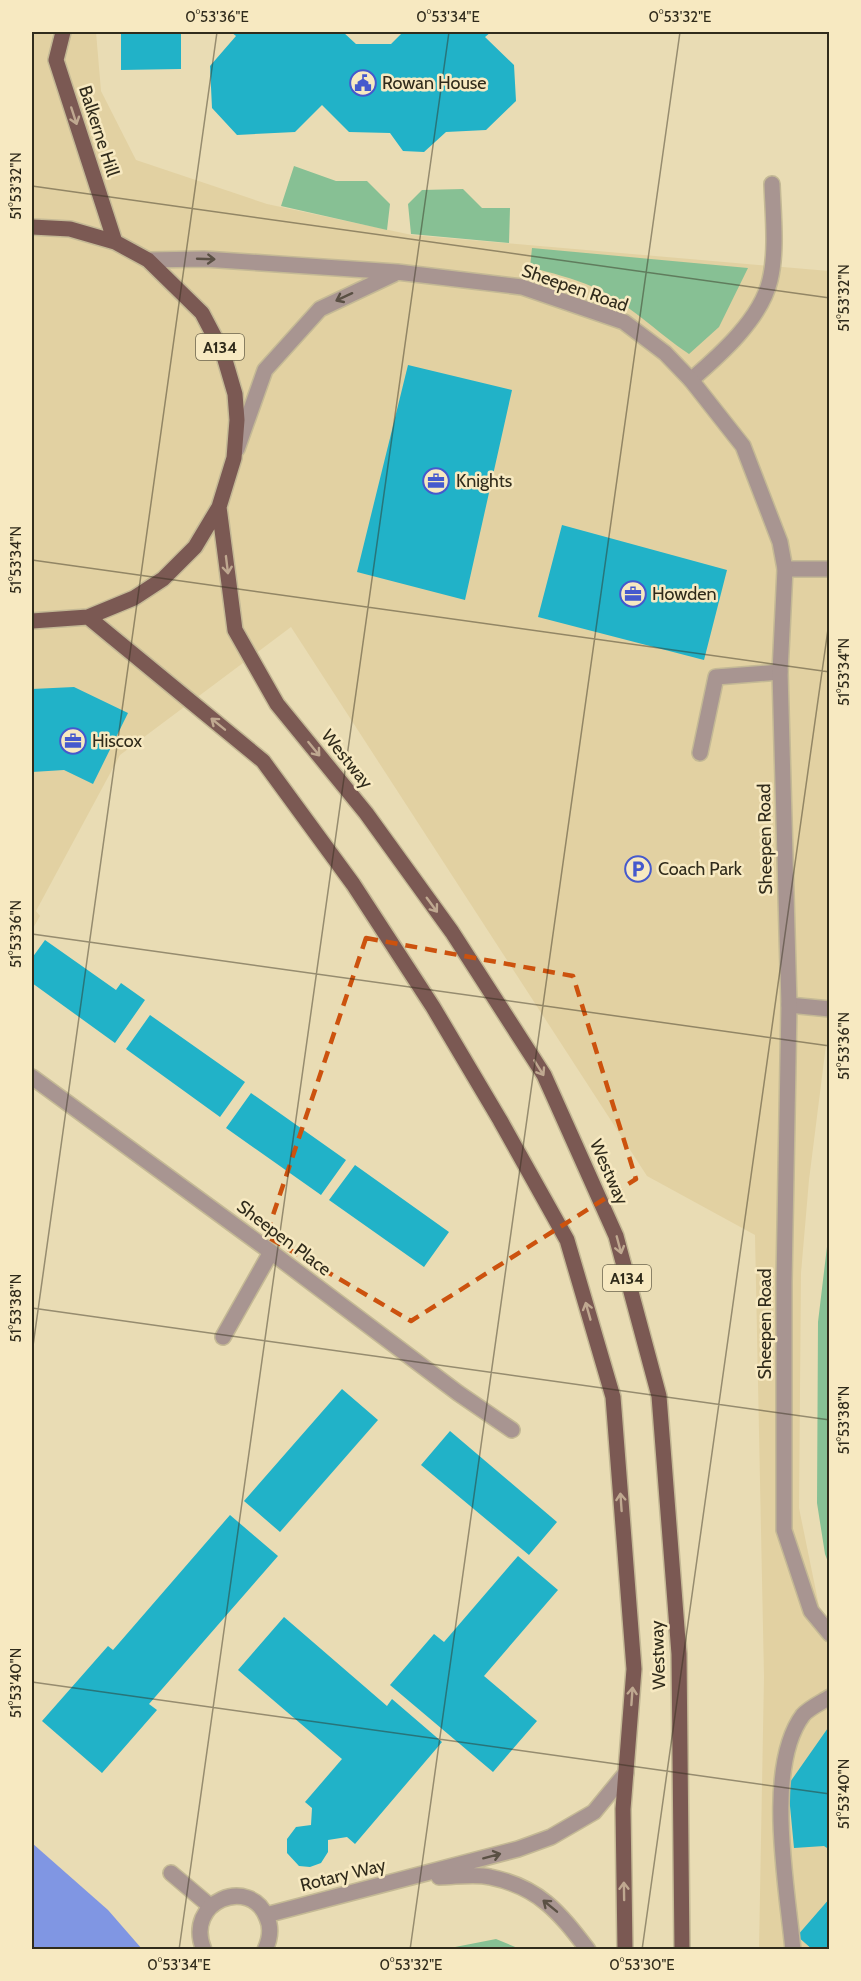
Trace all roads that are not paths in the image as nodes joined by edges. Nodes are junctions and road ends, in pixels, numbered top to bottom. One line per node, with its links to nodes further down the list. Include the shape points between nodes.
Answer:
1 (63, 32): 4 (main road, Balkerne Hill, one-way to 4, via 56,60)
2 (772, 184): 7 (street, via 772,264 765,294 747,324)
3 (32, 227): 4 (main road, A134, via 70,229)
4 (115, 242): 5 (main road, A134)
5 (148, 260): 6 (street, Sheepen Road, one-way to 6, via 204,259); 8 (main road, A134, via 202,313 223,353 235,394)
6 (397, 272): 7 (street, Sheepen Road, via 522,287 624,322); 8 (street, one-way to 8, via 320,309 265,370)
7 (691, 380): 10 (street, Sheepen Road, via 743,446 780,542)
8 (234, 458): 9 (main road, A134)
9 (219, 507): 12 (main road, A134, via 195,547 163,579 134,598); 33 (main road, Westway / A134, one-way to 33, via 235,630 277,704 366,813 452,932 544,1075 616,1236 659,1396 679,1654)
10 (785, 569): 11 (street); 14 (street, Sheepen Road)
11 (830, 569)
12 (87, 617): 13 (main road, A134); 24 (main road, Westway / A134, one-way to 12, via 634,1669 613,1397 567,1239 434,1007 353,884 264,761)
13 (32, 621)
14 (780, 672): 15 (street, via 716,677); 16 (street, Sheepen Road)
15 (700, 753)
16 (789, 1005): 17 (street); 22 (street, Sheepen Road, via 784,1530 812,1611)
17 (830, 1009)
18 (32, 1077): 19 (street, Sheepen Place)
19 (271, 1252): 20 (street); 21 (street, Sheepen Place)
20 (223, 1336)
21 (512, 1430)
22 (830, 1634)
23 (830, 1697): 34 (street, via 804,1714 788,1746 783,1773 782,1847)
24 (626, 1773): 26 (street, one-way to 24, via 551,1837 594,1812); 32 (main road, Westway / A134, one-way to 24)
25 (171, 1873): 27 (street)
26 (415, 1877): 28 (street, Rotary Way); 31 (street, one-way to 26, via 562,1916 531,1890 489,1876)
27 (210, 1906): 28 (street, via 220,1899 243,1897); 29 (street, via 200,1926)
28 (273, 1913): 30 (street)
29 (204, 1950)
30 (265, 1950)
31 (588, 1950)
32 (625, 1950)
33 (682, 1950)
34 (793, 1950)

